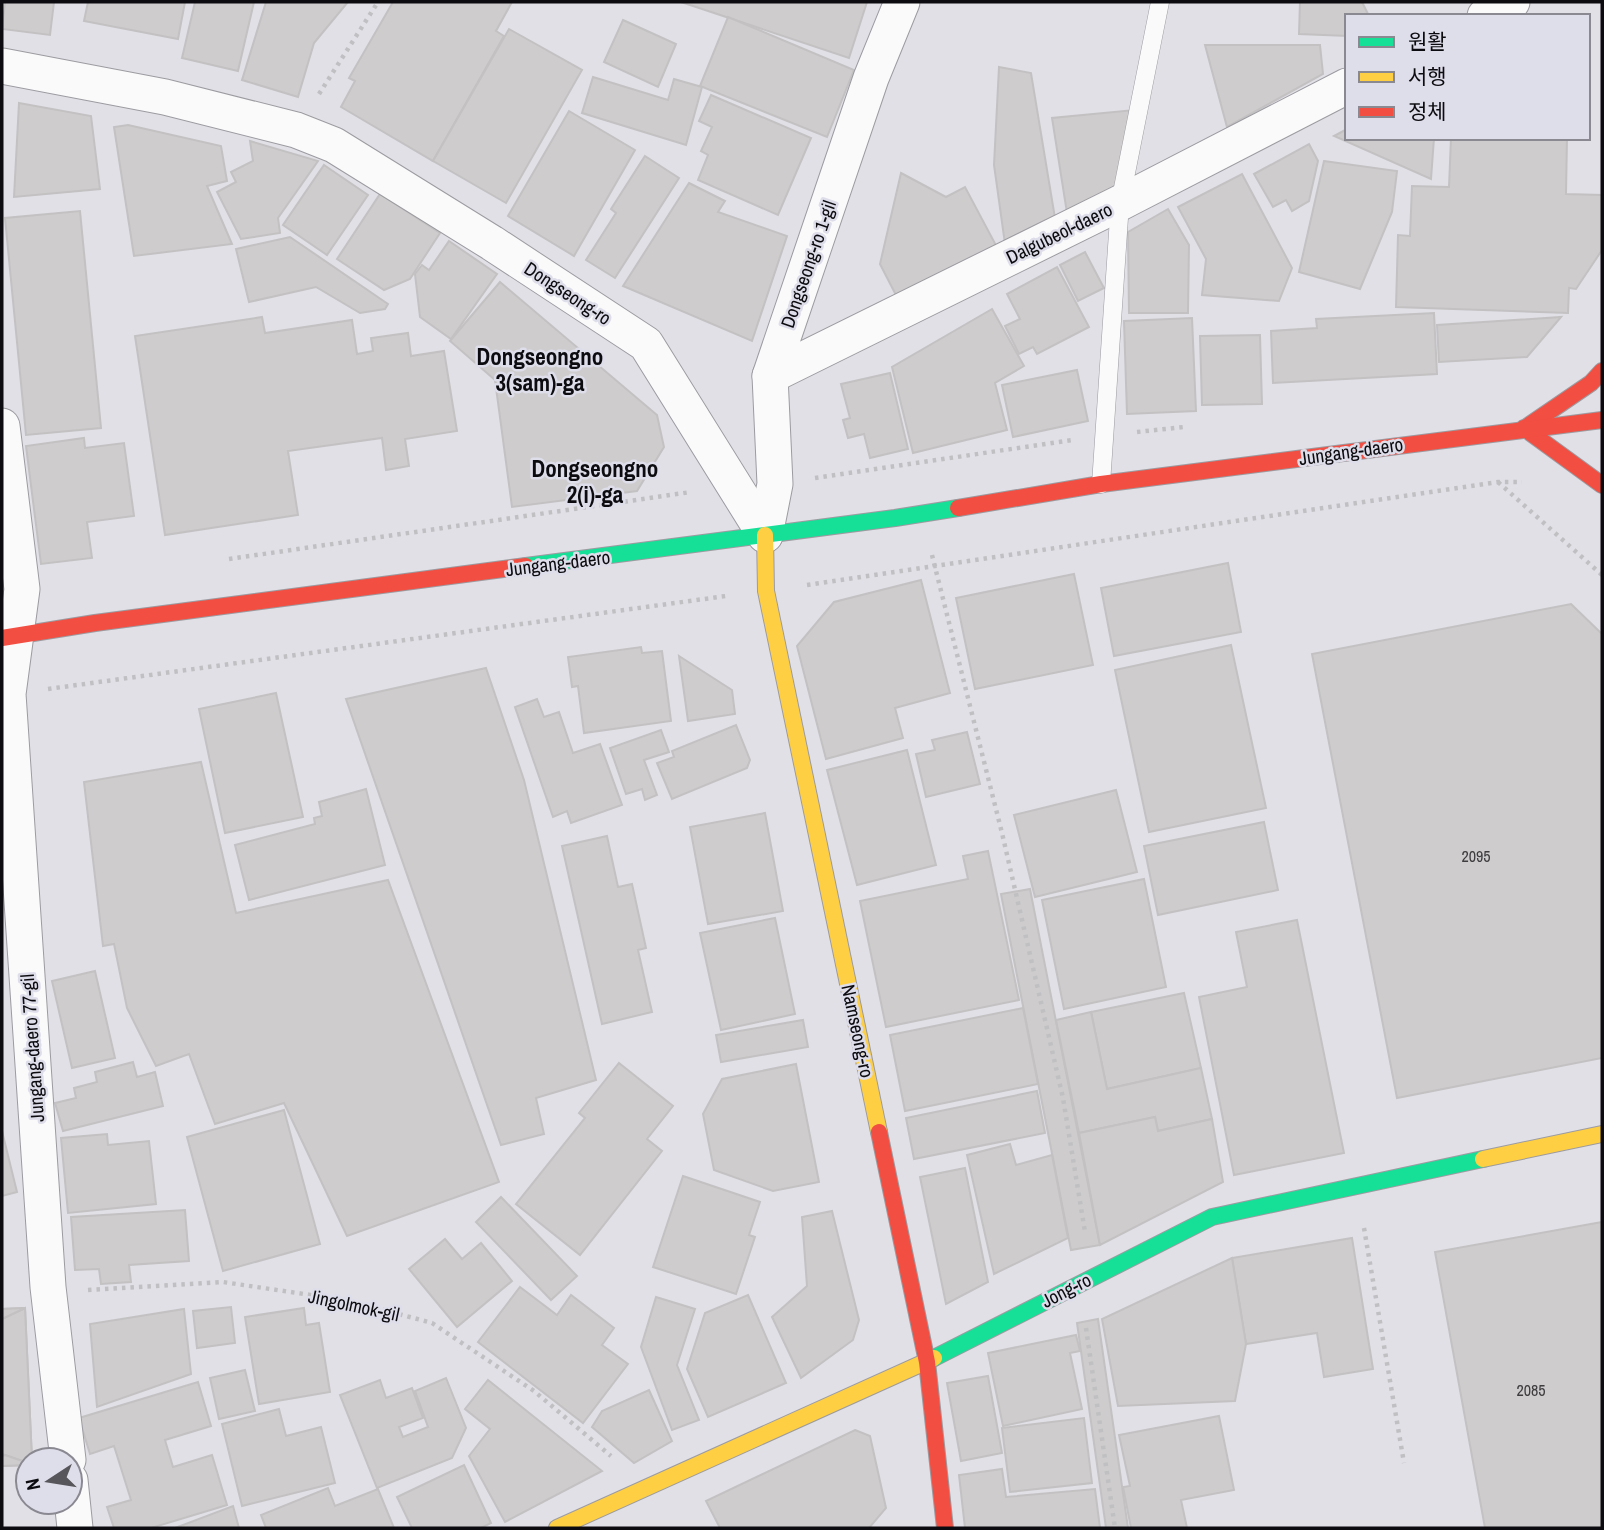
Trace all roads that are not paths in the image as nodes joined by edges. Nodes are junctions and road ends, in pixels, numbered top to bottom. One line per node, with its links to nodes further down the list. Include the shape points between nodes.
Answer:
1 (902, 2): 9 (street, Dongseong-ro 1-gil, via 871,78)
2 (1160, 2): 7 (lane)
3 (1512, 2): 4 (street)
4 (1489, 14)
5 (2, 66): 15 (street, Dongseong-ro, via 165,97 296,130 334,145 646,344)
6 (1345, 87): 7 (street, Dalgubeol-daero)
7 (1120, 203): 9 (street, Dalgubeol-daero); 13 (lane)
8 (1602, 371): 12 (street)
9 (771, 376): 15 (street, Dongseong-ro 1-gil, via 775,485)
10 (1602, 420): 12 (street, Jungang-daero)
11 (2, 426): 16 (street, via 22,589)
12 (1524, 428): 13 (street, Jungang-daero); 14 (street)
13 (1101, 484): 15 (street, Jungang-daero)
14 (1602, 485)
15 (765, 536): 16 (street, Jungang-daero); 18 (street, Namseong-ro, via 766,591)
16 (8, 637): 19 (street, Jungang-daero 77-gil, via 8,694 48,1287)
17 (1602, 1133): 18 (street, Jong-ro, via 1212,1217)
18 (927, 1362): 20 (street, Jong-ro); 21 (street, Namseong-ro)
19 (66, 1446)
20 (557, 1528)
21 (945, 1528)

